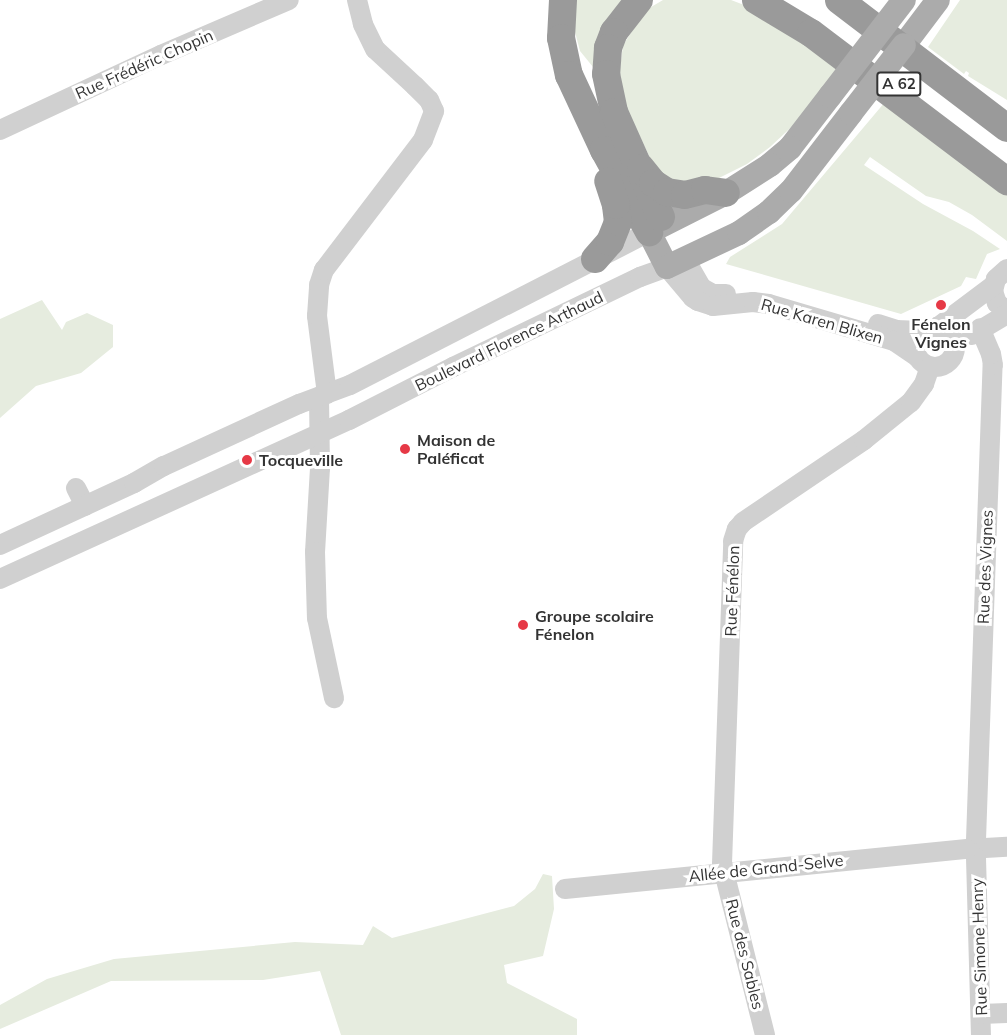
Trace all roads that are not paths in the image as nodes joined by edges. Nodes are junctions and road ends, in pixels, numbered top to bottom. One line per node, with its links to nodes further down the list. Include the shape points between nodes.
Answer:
1 (289, 0): 11 (street, Rue Frédéric Chopin)
2 (357, 0): 27 (street, via 375,48 415,86 434,111 423,140 324,270 317,316)
3 (563, 0): 12 (highway, via 564,61)
4 (639, 0): 13 (highway, via 614,32 606,74 615,112)
5 (756, 0): 15 (highway, via 811,33)
6 (793, 0): 14 (highway, A 62)
7 (839, 0): 10 (highway, A 62)
8 (904, 0): 16 (main road, Boulevard Florence Arthaud, bridge, via 781,157)
9 (933, 6): 19 (main road, Boulevard Florence Arthaud, bridge, via 791,191 739,233)
10 (1007, 128)
11 (0, 130)
12 (604, 150): 17 (highway); 18 (highway, via 604,171 619,217 613,237)
13 (636, 162): 16 (highway, via 653,183 668,192); 17 (highway)
14 (1007, 165)
15 (1007, 181)
16 (726, 193): 17 (main road, Boulevard Florence Arthaud)
17 (657, 228): 18 (street, Boulevard Florence Arthaud); 19 (main road)
18 (595, 260): 27 (street, Boulevard Florence Arthaud)
19 (676, 263): 24 (street, Rue Karen Blixen, via 707,292 783,298 896,330); 26 (street, Rue Karen Blixen, via 693,298 699,301 713,306 769,304 894,341); 28 (street, Boulevard Florence Arthaud)
20 (1007, 269): 21 (street)
21 (994, 285): 22 (street, via 994,297); 24 (street)
22 (1007, 312): 23 (street)
23 (980, 328): 25 (street); 35 (street, Rue des Vignes, via 993,365)
24 (930, 329): 25 (street, via 952,336); 26 (street, via 915,342)
25 (955, 352): 26 (street, via 948,363)
26 (923, 361): 36 (street, Rue Fénélon, via 918,395 883,426 737,529 733,541)
27 (326, 394): 28 (street); 30 (street, Boulevard Florence Arthaud, via 152,471)
28 (327, 430): 32 (street, Boulevard Florence Arthaud); 33 (street, via 320,468 315,552 317,618)
29 (76, 488): 30 (street)
30 (85, 506): 31 (street, Boulevard Florence Arthaud)
31 (0, 545)
32 (0, 579)
33 (334, 698)
34 (1007, 847): 35 (street, Allée de Grand-Selve)
35 (976, 849): 36 (street, Allée de Grand-Selve); 39 (street, Rue Simone Henry)
36 (723, 873): 37 (street, Allée de Grand-Selve); 40 (street, Rue des Sables)
37 (565, 889)
38 (1007, 1013): 39 (street)
39 (981, 1014): 41 (street, Rue Simone Henry)
40 (765, 1035)
41 (981, 1035)

